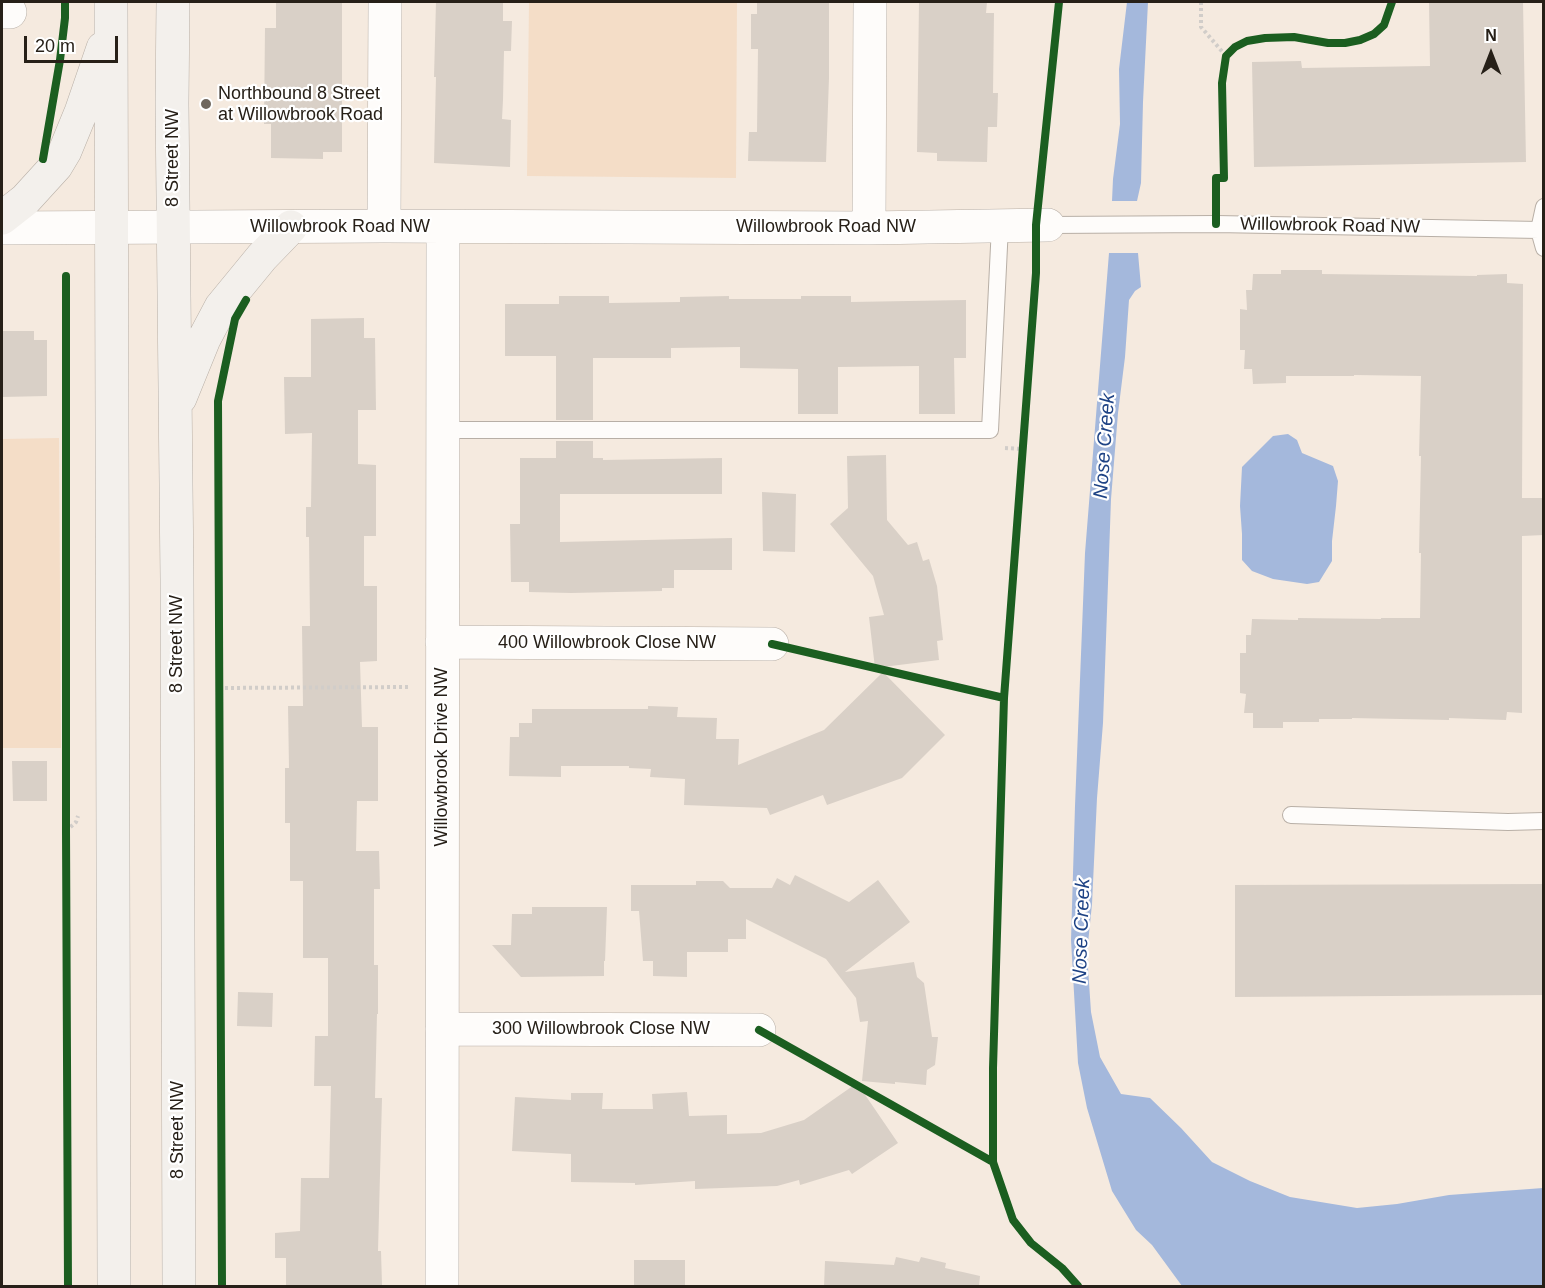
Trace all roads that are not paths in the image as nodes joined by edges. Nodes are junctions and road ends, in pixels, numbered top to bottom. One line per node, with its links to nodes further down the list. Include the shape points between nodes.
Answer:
1 (173, 2): 14 (main road, 8 Street NW)
2 (385, 2): 8 (street)
3 (870, 2): 15 (street)
4 (111, 11): 6 (main road, via 81,112 65,151 25,200); 13 (main road)
5 (1544, 207): 16 (lane)
6 (2, 218)
7 (1048, 225): 9 (street, Willowbrook Road NW); 16 (lane, Willowbrook Road NW)
8 (384, 226): 10 (street, Willowbrook Road NW); 11 (street, Willowbrook Road NW)
9 (1000, 226): 15 (street, Willowbrook Road NW); 19 (lane, via 990,430)
10 (291, 227): 14 (street, Willowbrook Road NW); 18 (main road, via 220,306)
11 (443, 227): 15 (street, Willowbrook Road NW); 19 (street, Willowbrook Drive NW)
12 (2, 228): 13 (street, Willowbrook Road NW)
13 (112, 228): 14 (street, Willowbrook Road NW); 26 (main road)
14 (173, 228): 18 (main road, 8 Street NW)
15 (869, 228)
16 (1539, 230): 17 (lane)
17 (1544, 248)
18 (175, 411): 27 (main road, 8 Street NW)
19 (443, 430): 20 (street, Willowbrook Drive NW)
20 (442, 642): 21 (street, 400 Willowbrook Close NW); 24 (street, Willowbrook Drive NW)
21 (772, 644)
22 (1291, 815): 23 (lane)
23 (1544, 821)
24 (442, 1029): 25 (street, 300 Willowbrook Close NW); 28 (street, Willowbrook Drive NW)
25 (759, 1030)
26 (114, 1287)
27 (179, 1287)
28 (442, 1287)

